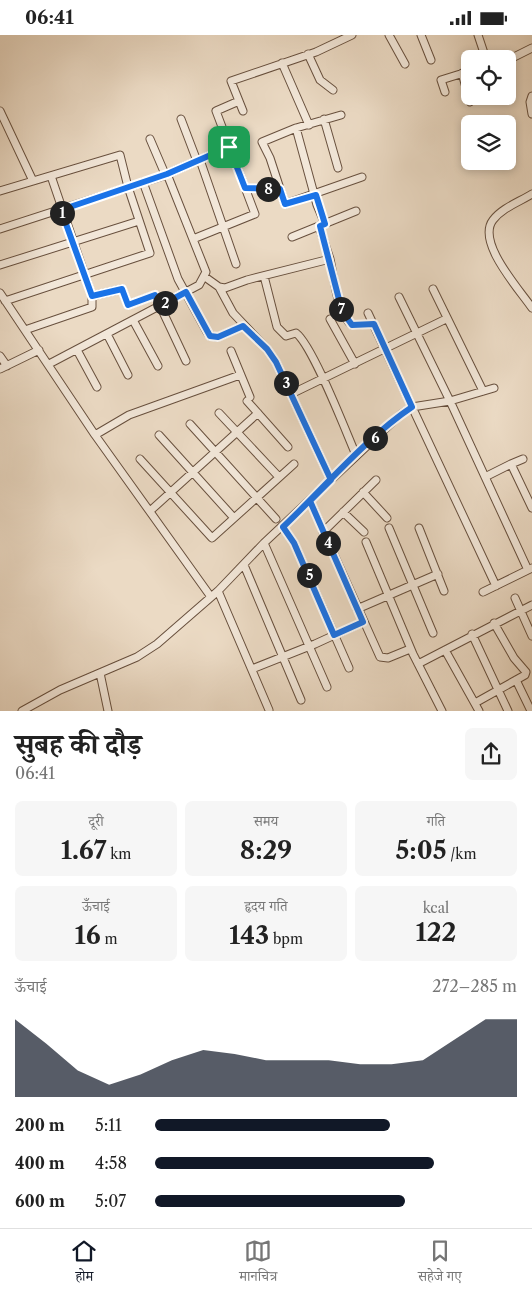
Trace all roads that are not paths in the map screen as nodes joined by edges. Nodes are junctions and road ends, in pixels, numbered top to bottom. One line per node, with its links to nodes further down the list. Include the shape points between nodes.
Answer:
1 (352, 35): 7 (street)
2 (389, 35): 11 (street)
3 (420, 35): 9 (street)
4 (478, 35): 6 (street)
5 (532, 48): 8 (street)
6 (483, 50)
7 (308, 54): 10 (street); 13 (street, via 320,80)
8 (516, 55)
9 (430, 60)
10 (282, 63): 16 (street, via 231,81); 23 (street)
11 (404, 63)
12 (461, 73): 14 (street, via 441,80)
13 (333, 90)
14 (445, 92)
15 (532, 96): 19 (street)
16 (239, 101): 18 (street); 26 (street, via 216,111)
17 (0, 111): 32 (street)
18 (243, 111)
19 (532, 114)
20 (341, 115): 22 (street)
21 (181, 119): 27 (street)
22 (324, 119): 23 (street); 28 (street)
23 (309, 125): 24 (street)
24 (296, 128): 36 (street, via 262,142); 39 (street)
25 (150, 139): 29 (street)
26 (229, 147): 27 (street); 35 (street)
27 (199, 161): 29 (street); 44 (street)
28 (338, 168)
29 (166, 174): 33 (street); 47 (street)
30 (51, 176): 32 (street); 34 (street, via 120,155); 40 (street)
31 (362, 177): 39 (street)
32 (33, 181): 37 (street)
33 (143, 182): 34 (street); 57 (street, via 173,267)
34 (128, 187): 40 (street); 42 (street)
35 (245, 188): 36 (street); 44 (street, via 254,214)
36 (280, 189): 39 (street, via 285,204)
37 (0, 191)
38 (532, 194): 63 (street, via 497,215 489,226 488,237 496,256)
39 (316, 195): 43 (street)
40 (61, 210): 45 (street); 48 (street)
41 (356, 211): 43 (street)
42 (140, 221): 48 (street); 52 (street, via 150,253)
43 (322, 225): 46 (street); 49 (street)
44 (224, 226): 47 (street); 50 (street)
45 (0, 229)
46 (292, 237)
47 (193, 239): 54 (street)
48 (72, 242): 51 (street); 52 (street)
49 (330, 259): 53 (street); 68 (street, via 347,321 352,325)
50 (236, 264)
51 (0, 265)
52 (84, 275): 59 (street); 61 (street)
53 (264, 276): 55 (street); 85 (street, via 277,327 286,336 299,335)
54 (205, 277): 55 (street); 57 (street, via 199,285)
55 (219, 287): 69 (street)
56 (433, 289): 66 (street)
57 (186, 292): 62 (street); 69 (street, via 210,336 218,337)
58 (0, 293): 61 (street)
59 (92, 296): 62 (street, via 122,289 128,305 155,295); 70 (street, via 92,307)
60 (399, 297): 72 (street)
61 (5, 301): 70 (street)
62 (160, 306): 67 (street); 78 (street)
63 (532, 308)
64 (368, 313): 68 (street)
65 (330, 319): 79 (street)
66 (446, 319): 72 (street); 88 (street)
67 (133, 320): 71 (street); 81 (street)
68 (374, 324): 74 (street)
69 (243, 326): 89 (street, via 267,349)
70 (25, 330): 75 (street)
71 (107, 334): 73 (street); 83 (street)
72 (416, 334): 74 (street); 90 (street)
73 (77, 349): 80 (street); 86 (street)
74 (385, 349): 79 (street); 91 (street)
75 (39, 350): 80 (street); 82 (street)
76 (231, 351): 84 (street)
77 (0, 356): 82 (street)
78 (186, 361)
79 (356, 364): 85 (street)
80 (49, 365): 96 (street)
81 (158, 366)
82 (3, 368)
83 (128, 375)
84 (240, 375): 93 (street, via 248,399); 96 (street, via 129,415)
85 (323, 380): 89 (street); 100 (street)
86 (97, 387)
87 (494, 388): 88 (street)
88 (483, 391): 90 (street)
89 (291, 394): 108 (street)
90 (450, 401): 91 (street); 107 (street)
91 (412, 407): 100 (street); 131 (street)
92 (219, 413): 95 (street)
93 (258, 413): 95 (street); 98 (street)
94 (190, 424): 99 (street)
95 (237, 432): 99 (street); 106 (street)
96 (95, 435): 115 (street)
97 (158, 435): 105 (street)
98 (288, 447)
99 (215, 451): 105 (street); 112 (street)
100 (356, 455): 108 (street)
101 (140, 459): 111 (street)
102 (523, 459): 104 (street)
103 (294, 464): 106 (street)
104 (511, 464): 107 (street); 114 (street)
105 (192, 472): 111 (street); 117 (street)
106 (279, 477): 112 (street)
107 (485, 477): 128 (street)
108 (331, 480): 113 (street)
109 (376, 480): 110 (street)
110 (363, 492): 116 (street); 118 (street)
111 (170, 493): 115 (street); 117 (street, via 212,538)
112 (257, 497): 117 (street); 119 (street)
113 (310, 501): 120 (street); 123 (street)
114 (532, 508)
115 (150, 511): 136 (street)
116 (342, 513): 123 (street); 124 (street)
117 (234, 518)
118 (386, 518)
119 (276, 519)
120 (283, 527): 126 (street); 145 (street, via 294,543)
121 (389, 528): 130 (street)
122 (418, 528): 129 (street)
123 (323, 532): 139 (street)
124 (364, 532)
125 (366, 542): 135 (street)
126 (264, 543): 127 (street); 147 (street)
127 (244, 565): 132 (street); 150 (street)
128 (530, 569): 131 (street)
129 (438, 574): 130 (street); 133 (street)
130 (412, 585): 135 (street); 143 (street)
131 (496, 586): 134 (street)
132 (218, 591): 136 (street); 153 (street)
133 (444, 591)
134 (483, 593)
135 (387, 596): 139 (street); 148 (street)
136 (211, 597): 154 (street, via 157,644 137,657)
137 (515, 598): 140 (street)
138 (532, 605): 140 (street)
139 (356, 609): 141 (street)
140 (520, 610): 142 (street); 146 (street)
141 (363, 622): 145 (street); 148 (street, via 383,659)
142 (494, 623): 144 (street); 155 (street, via 526,672)
143 (433, 633)
144 (472, 634): 149 (street); 157 (street)
145 (334, 635): 147 (street); 152 (street)
146 (532, 636)
147 (309, 647): 150 (street); 156 (street)
148 (410, 649): 151 (street)
149 (445, 649): 151 (street); 159 (street)
150 (284, 658): 153 (street); 158 (street)
151 (418, 664): 163 (street)
152 (349, 668)
153 (252, 669): 160 (street)
154 (100, 673): 161 (street); 162 (street)
155 (516, 680): 157 (street); 166 (street)
156 (327, 687)
157 (498, 690): 159 (street); 165 (street)
158 (301, 700)
159 (475, 703): 164 (street)
160 (269, 710)
161 (22, 711)
162 (108, 711)
163 (442, 711)
164 (479, 711)
165 (508, 711)
166 (531, 711)

